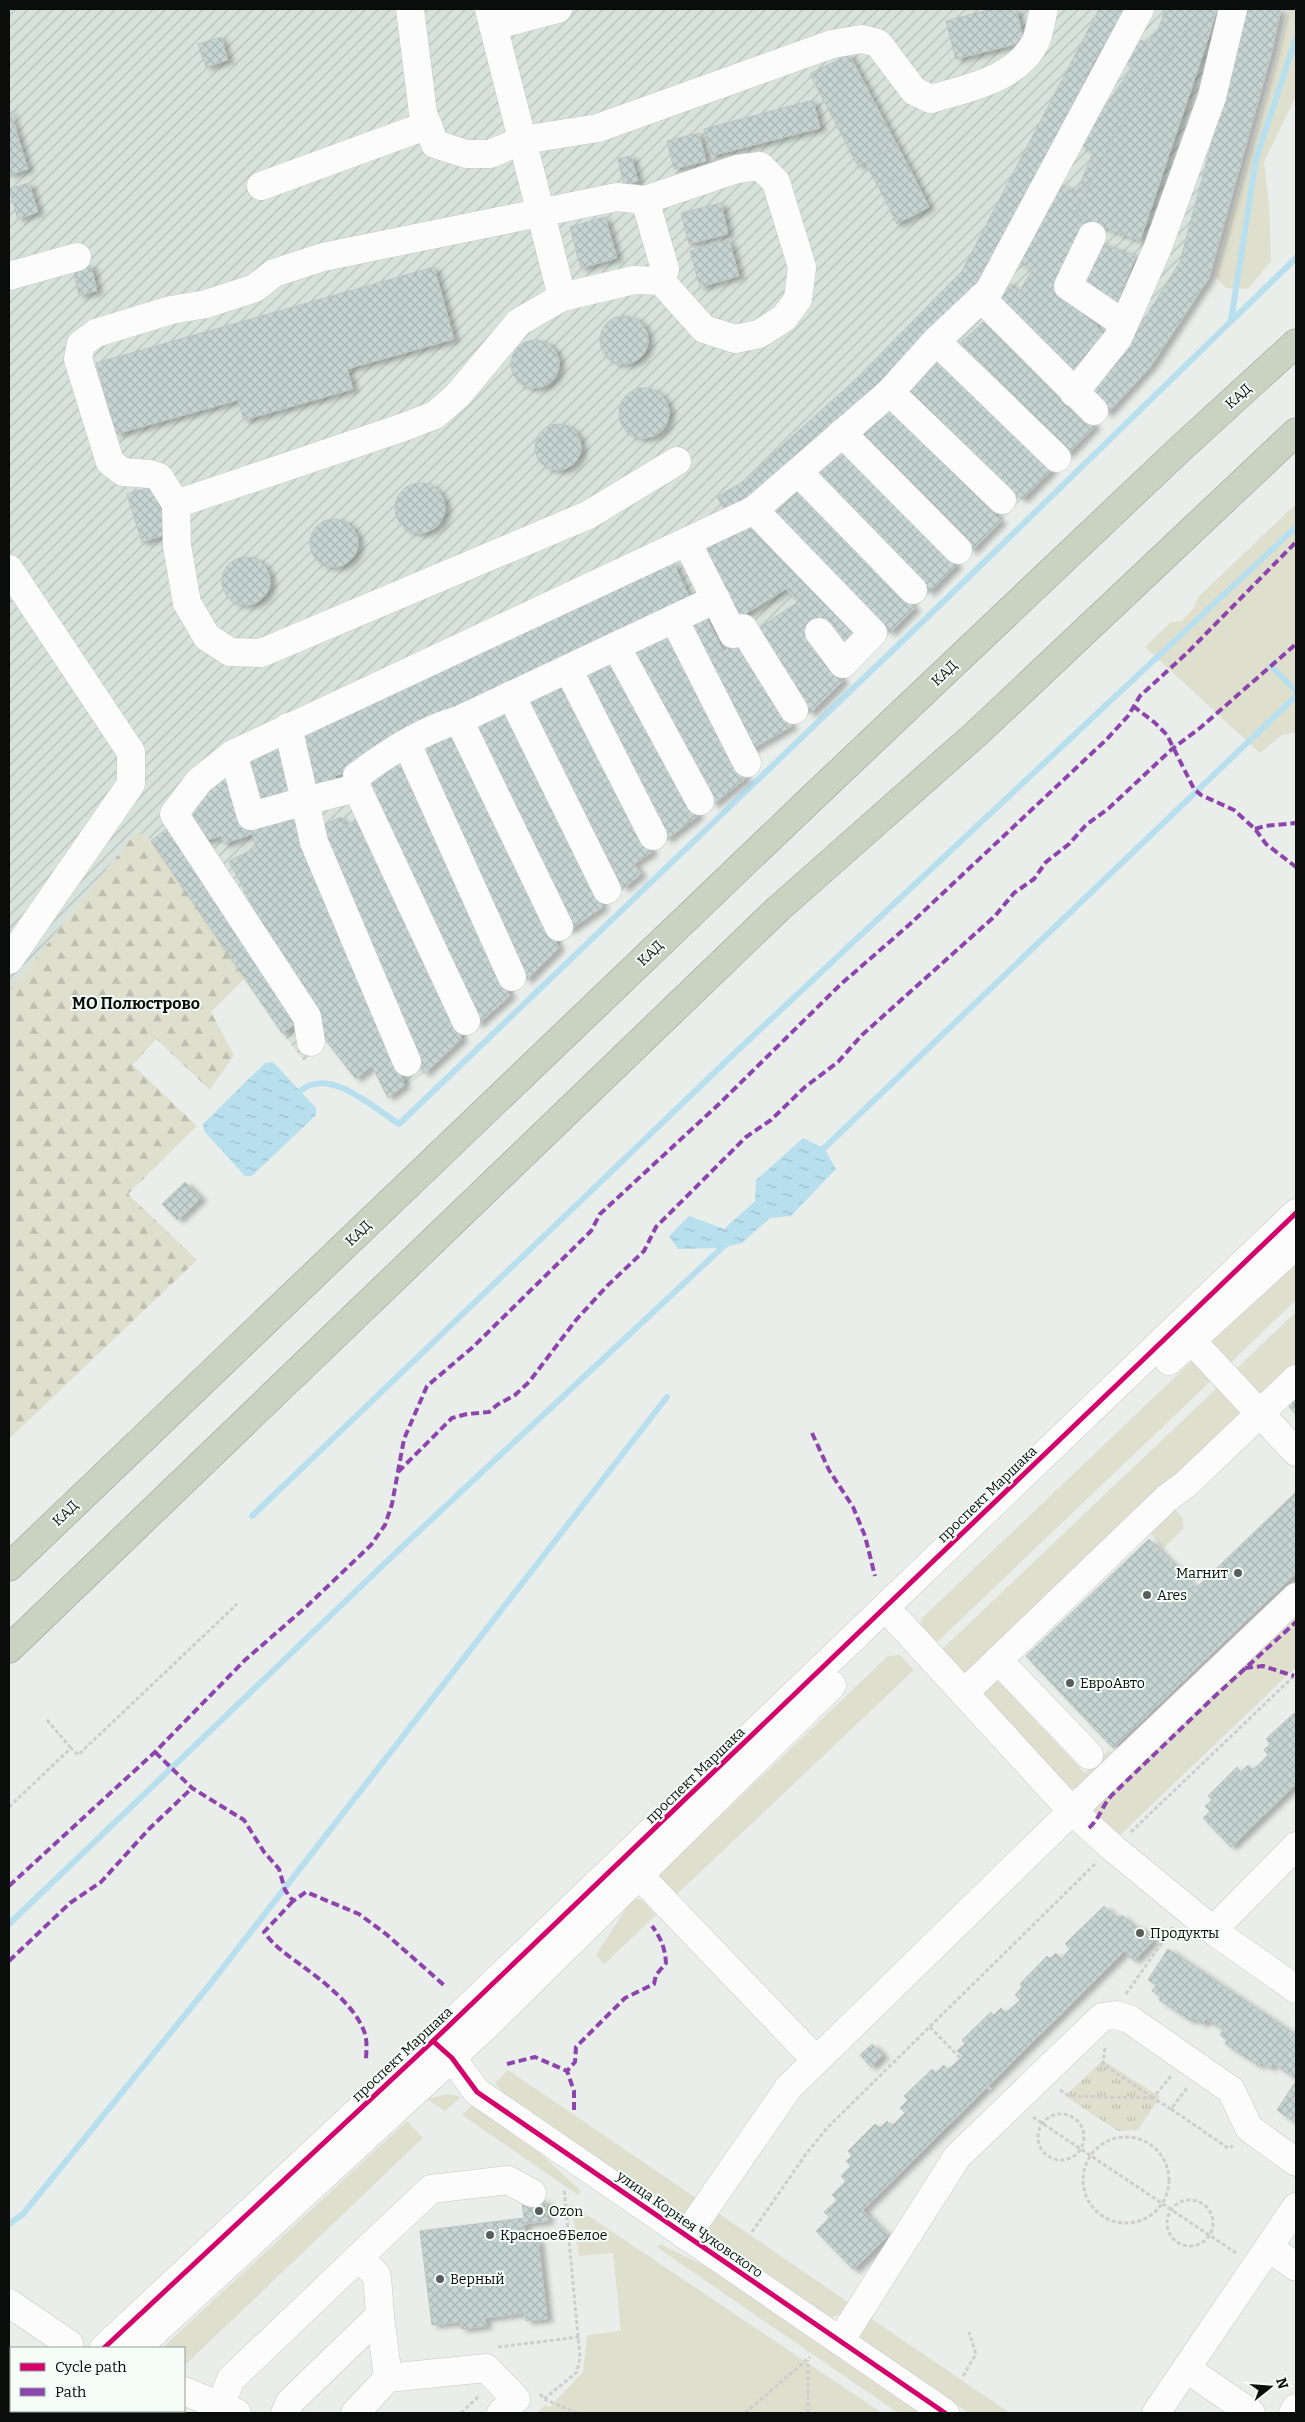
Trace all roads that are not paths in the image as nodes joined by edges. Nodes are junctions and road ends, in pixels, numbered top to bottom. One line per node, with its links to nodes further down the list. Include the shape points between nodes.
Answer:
1 (410, 9): 7 (street, via 423,112)
2 (558, 9): 6 (street)
3 (1044, 9): 8 (street, via 1035,42 1016,67 979,85 931,99 914,91 878,43 862,39 832,44 598,128)
4 (1140, 9): 17 (street, via 989,291)
5 (1233, 9): 18 (street, via 1212,97 1158,247)
6 (491, 17): 8 (street)
7 (428, 125): 8 (street, via 435,144 466,154 490,154); 9 (street)
8 (523, 140): 11 (street)
9 (261, 186)
10 (645, 200): 11 (street, via 617,197); 15 (street, via 665,269); 15 (street, via 737,169 760,166 776,182 802,268 798,299 784,318 759,334 735,340 704,329)
11 (542, 211): 16 (street); 30 (street, via 322,256 274,273 255,288 96,333 81,344 78,359 110,462 123,472 158,477)
12 (1092, 236): 18 (street, via 1068,286)
13 (77, 257): 14 (street)
14 (9, 276)
15 (661, 281): 16 (street, via 634,280)
16 (562, 297): 30 (street, via 519,322 458,395 435,415)
17 (981, 298): 19 (street); 22 (street)
18 (1124, 324): 22 (street, via 1118,338)
19 (936, 341): 21 (street); 26 (street)
20 (1296, 343): 65 (highway, КАД, via 846,766)
21 (890, 392): 25 (street); 29 (street)
22 (1074, 393): 23 (street)
23 (1094, 411)
24 (1296, 432): 68 (highway, via 977,733 778,909)
25 (842, 433): 28 (street); 33 (street)
26 (1057, 458)
27 (677, 461): 30 (street, via 588,515 261,654 230,652 207,637 188,603 177,546)
28 (798, 472): 31 (street); 35 (street)
29 (1002, 500)
30 (176, 504)
31 (754, 510): 32 (street); 38 (street, via 873,633 843,664)
32 (687, 542): 36 (street); 44 (street)
33 (958, 550)
34 (9, 569): 54 (street, via 131,752 131,784)
35 (913, 590)
36 (716, 599): 37 (street); 42 (street, via 732,634 743,628)
37 (674, 619): 39 (street); 47 (street)
38 (819, 632)
39 (616, 646): 40 (street); 50 (street)
40 (568, 669): 41 (street); 51 (street)
41 (511, 695): 43 (street); 52 (street)
42 (794, 710)
43 (459, 720): 45 (street); 53 (street)
44 (288, 727): 46 (street); 49 (street)
45 (406, 744): 48 (street, via 357,776); 55 (street)
46 (233, 754): 49 (street, via 251,816); 57 (street, via 199,781 174,814 307,1017)
47 (747, 762)
48 (358, 788): 49 (street); 56 (street)
49 (305, 801): 58 (street, via 314,842)
50 (700, 801)
51 (653, 836)
52 (607, 890)
53 (559, 928)
54 (9, 960)
55 (512, 977)
56 (466, 1022)
57 (311, 1042)
58 (407, 1062)
59 (1296, 1213): 77 (street, проспект Маршака)
60 (1296, 1245): 61 (street, проспект Маршака)
61 (1191, 1340): 63 (street); 67 (street, проспект Маршака)
62 (1296, 1379): 63 (street)
63 (1260, 1414): 64 (street); 69 (street)
64 (1296, 1452)
65 (9, 1567)
66 (1296, 1598): 72 (street)
67 (897, 1620): 70 (street); 74 (street, проспект Маршака)
68 (9, 1649)
69 (998, 1660): 70 (street); 71 (street)
70 (964, 1693): 72 (street)
71 (1089, 1755)
72 (1072, 1811): 75 (street); 78 (street)
73 (1296, 1846): 75 (street)
74 (638, 1874): 77 (street, проспект Маршака); 78 (street)
75 (1215, 1932): 76 (street)
76 (1296, 1989)
77 (442, 2050): 82 (street, улица Корнея Чуковского, via 477,2092); 89 (street, проспект Маршака)
78 (816, 2060): 82 (street, via 789,2087 766,2118)
79 (1296, 2162): 88 (street, via 1249,2128 1231,2090 1129,2019 1116,2015 1102,2017 957,2157)
80 (532, 2193): 83 (street, via 508,2180 431,2189)
81 (1296, 2210): 84 (street)
82 (686, 2236): 88 (street, улица Корнея Чуковского)
83 (359, 2257): 87 (street, via 377,2276); 97 (street, via 231,2379)
84 (1263, 2257): 85 (street); 92 (street)
85 (1296, 2267)
86 (9, 2304): 90 (street)
87 (380, 2315): 93 (street); 98 (street, via 290,2402)
88 (840, 2341): 100 (street, улица Корнея Чуковского)
89 (136, 2343): 91 (street, проспект Маршака)
90 (70, 2344)
91 (110, 2347)
92 (1187, 2369): 101 (street); 102 (street)
93 (388, 2378): 95 (street, via 486,2368); 99 (street)
94 (185, 2391): 97 (street)
95 (518, 2401)
96 (1296, 2408): 103 (street)
97 (228, 2410)
98 (285, 2413)
99 (355, 2413)
100 (946, 2413)
101 (1156, 2413)
102 (1251, 2413)
103 (1293, 2413)

